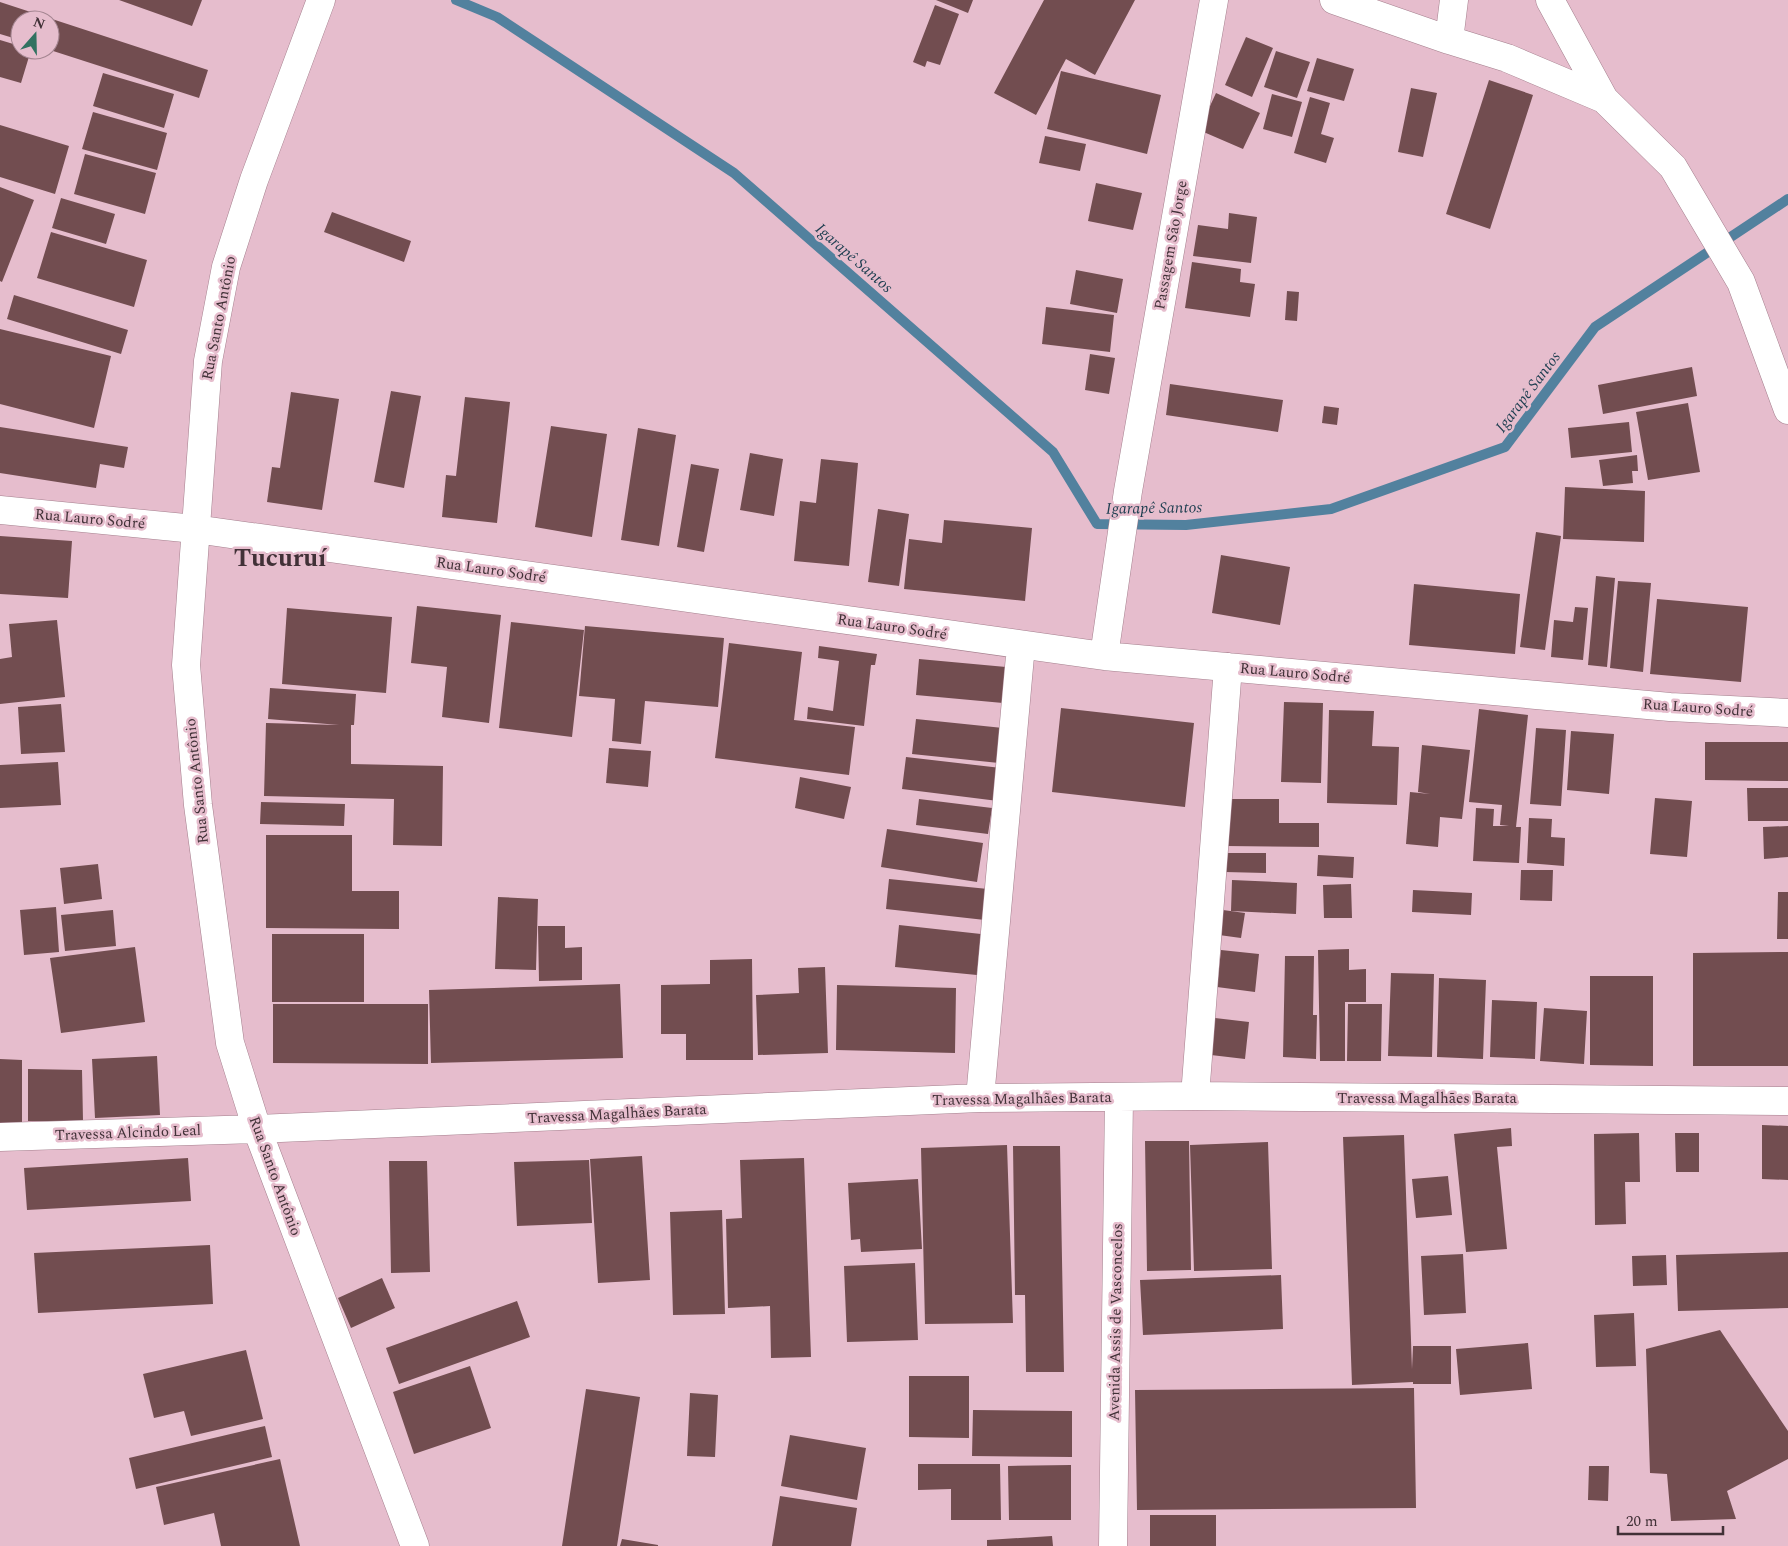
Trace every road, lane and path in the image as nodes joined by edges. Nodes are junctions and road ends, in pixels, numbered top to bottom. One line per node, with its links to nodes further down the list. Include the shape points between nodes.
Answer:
1 (321, 0): 10 (street, Rua Santo Antônio, via 254,180 226,267 208,361)
2 (1214, 0): 12 (street, Passagem São Jorge, via 1128,491)
3 (1334, 0): 6 (street)
4 (1454, 0): 6 (street)
5 (1550, 0): 7 (street)
6 (1449, 40): 7 (street, via 1507,58)
7 (1604, 99): 8 (street, via 1674,167 1742,282)
8 (1788, 410)
9 (0, 510): 10 (street, Rua Lauro Sodré)
10 (195, 529): 11 (street, Rua Lauro Sodré); 19 (street, Rua Santo Antônio, via 186,665 198,805 230,1043)
11 (1021, 645): 12 (street, Rua Lauro Sodré); 16 (street)
12 (1104, 656): 13 (street, Rua Lauro Sodré)
13 (1228, 667): 14 (street, Rua Lauro Sodré, via 1670,707); 15 (street)
14 (1788, 713)
15 (1195, 1096): 17 (street, Travessa Magalhães Barata); 18 (street, Travessa Magalhães Barata)
16 (980, 1098): 17 (street, Travessa Magalhães Barata); 19 (street, Travessa Magalhães Barata)
17 (1119, 1098): 22 (street, Avenida Assis de Vasconcelos)
18 (1788, 1101)
19 (257, 1129): 20 (street, Travessa Alcindo Leal); 21 (street, Rua Santo Antônio)
20 (0, 1137)
21 (415, 1546)
22 (1113, 1546)

